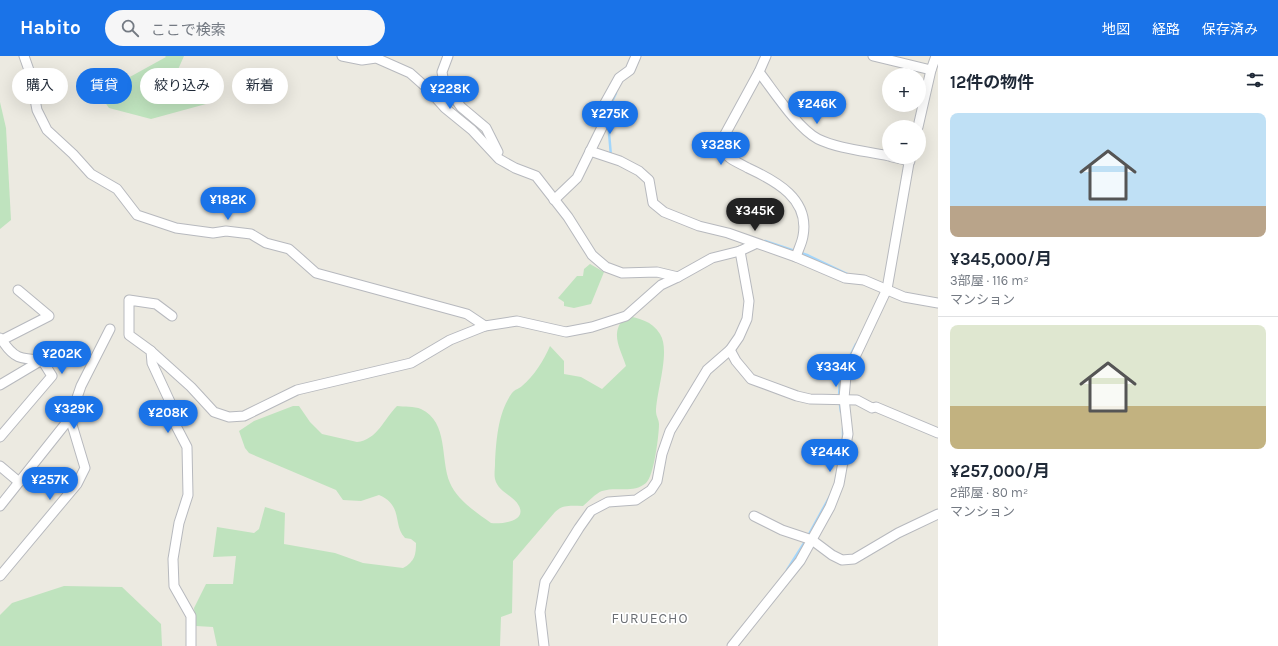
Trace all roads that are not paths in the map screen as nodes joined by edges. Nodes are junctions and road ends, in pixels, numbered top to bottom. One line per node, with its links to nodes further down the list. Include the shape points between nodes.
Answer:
1 (24, 56): 24 (street, via 37,110 47,130 91,174 117,189 136,215 176,228 213,233 226,231 251,234 266,243 288,249 316,273 466,314)
2 (342, 56): 13 (street, via 362,60 376,58 410,73 445,108 472,130)
3 (448, 56): 13 (street, via 442,72 444,83 461,107 486,128)
4 (636, 56): 11 (street, via 630,70 619,78 604,104 605,121)
5 (766, 56): 9 (street)
6 (873, 56): 8 (street)
7 (936, 56): 8 (street)
8 (931, 70): 10 (street)
9 (760, 72): 12 (street, via 799,123 817,138); 18 (street, via 723,138 721,149 726,156 776,181 797,202 803,217 803,236)
10 (920, 120)
11 (590, 151): 15 (street, via 577,178); 16 (street, via 620,161 639,171 649,180 653,203 664,212)
12 (882, 154)
13 (499, 159): 15 (street, via 536,176)
14 (909, 164): 20 (street)
15 (554, 200): 19 (street, via 592,255 606,267 622,273 657,272)
16 (755, 244): 17 (street); 18 (street)
17 (740, 251): 19 (street, via 712,258); 27 (street, via 749,302 747,319)
18 (796, 257): 20 (street, via 845,278 864,280)
19 (678, 277): 24 (street, via 661,285 626,316 592,327 566,332 517,321)
20 (887, 288): 22 (street, via 904,297); 31 (street, via 846,376)
21 (18, 290): 26 (street, via 49,316)
22 (938, 303)
23 (172, 316): 28 (street, via 156,304 129,300 129,335)
24 (485, 326): 28 (street, via 450,340 411,363 297,390 244,416 229,417 214,412)
25 (110, 330): 32 (street, via 81,386)
26 (1, 339): 29 (street, via 13,355 24,360)
27 (730, 350): 31 (street, via 751,379 810,399); 43 (street, via 707,370 670,431 657,481 651,490 636,500 608,502 591,511 545,582 540,612)
28 (151, 351): 42 (street, via 152,363 171,404 174,422 187,447 188,495 179,523 173,559 174,586 191,616)
29 (42, 360): 30 (street); 34 (street, via 52,376)
30 (0, 385)
31 (844, 398): 33 (street, via 857,400); 40 (street, via 848,434 839,484)
32 (70, 418): 36 (street); 41 (street, via 84,468 77,484)
33 (938, 432)
34 (0, 437)
35 (0, 466): 36 (street)
36 (19, 482): 37 (street)
37 (0, 506)
38 (938, 514): 40 (street, via 898,533 854,559 842,560)
39 (754, 516): 40 (street, via 782,530)
40 (812, 540): 44 (street, via 800,561)
41 (0, 576)
42 (191, 646)
43 (544, 646)
44 (732, 646)

